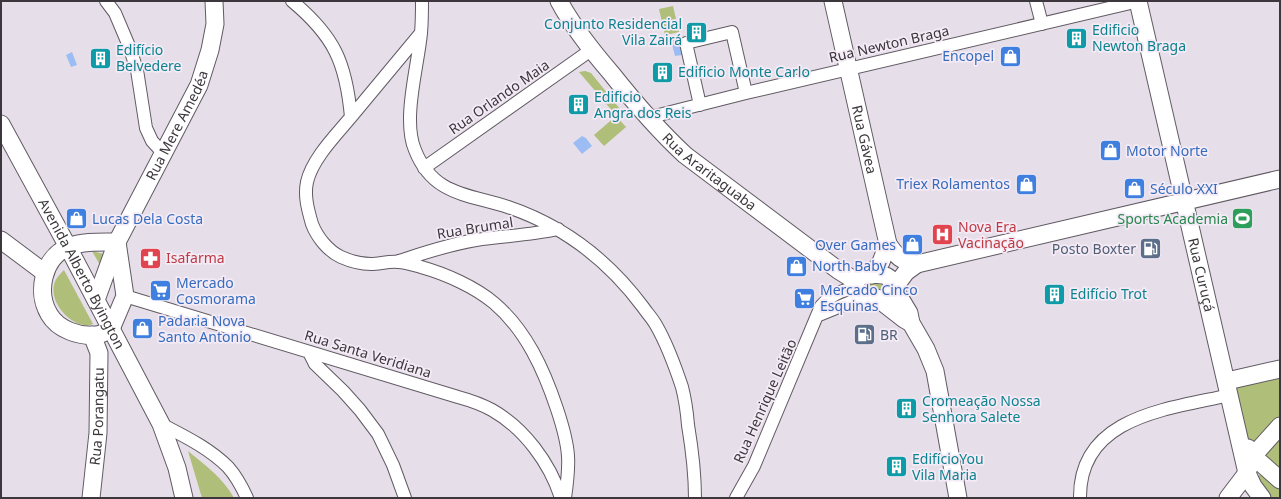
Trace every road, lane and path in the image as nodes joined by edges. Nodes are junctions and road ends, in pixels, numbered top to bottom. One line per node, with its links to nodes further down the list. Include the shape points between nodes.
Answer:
1 (106, 1): 18 (street, via 115,13 137,70 146,128)
2 (214, 1): 18 (street, Rua Mere Amedéa, via 215,24 199,85)
3 (292, 1): 15 (street, via 324,32 335,50 346,85)
4 (422, 1): 10 (street)
5 (559, 1): 11 (street, Rua Araritaguaba)
6 (833, 1): 12 (street, Rua Gávea)
7 (1036, 1): 9 (street)
8 (1138, 1): 9 (street, Rua Newton Braga); 21 (street, Rua Curuçá)
9 (1042, 24): 12 (street, Rua Newton Braga)
10 (421, 34): 15 (street); 19 (street, via 414,78 410,132 414,150)
11 (591, 50): 16 (street, Rua Araritaguaba); 19 (street, Rua Orlando Maia)
12 (849, 69): 13 (street, Rua Newton Braga); 25 (street, Rua Gávea)
13 (746, 93): 14 (street, Rua Newton Braga); 14 (street, via 732,32 686,43)
14 (700, 105): 16 (street, Rua Newton Braga)
15 (350, 117): 27 (street, via 312,168 307,182 308,211 319,237 340,257 370,264)
16 (647, 118): 32 (street, Rua Araritaguaba, via 685,155 838,270)
17 (1, 124): 26 (street, Avenida Alberto Byington)
18 (163, 153): 24 (street, Rua Mere Amedéa)
19 (424, 168): 22 (street, via 445,188 508,207)
20 (1280, 179): 21 (street)
21 (1185, 201): 28 (street); 42 (street, Rua Curuçá)
22 (558, 230): 27 (street, Rua Brumal, via 476,240 432,250); 55 (street, via 606,264 656,325 682,388 694,466)
23 (1, 240): 29 (street)
24 (117, 242): 26 (street, via 84,243); 33 (street); 34 (street, Rua Mere Amedéa)
25 (888, 244): 28 (street, via 902,260); 30 (street, via 881,262)
26 (68, 247): 29 (street, via 56,256); 34 (street, Avenida Alberto Byington)
27 (398, 262): 54 (street, via 422,267 478,290 513,322 528,343 542,369 564,429 568,455)
28 (917, 264): 31 (street, via 906,272)
29 (45, 273): 37 (street, via 42,289 49,314 67,330)
30 (872, 274): 31 (street, via 889,278); 32 (street, via 864,275)
31 (894, 288): 32 (street, via 888,297); 35 (street, via 909,312)
32 (862, 291): 35 (street, Rua Araritaguaba); 56 (street, Rua Henrique Leitão, via 846,289 836,293 821,306 754,466)
33 (125, 296): 36 (street); 39 (street, Rua Santa Veridiana)
34 (96, 300): 36 (street, Avenida Alberto Byington)
35 (910, 323): 57 (street, via 935,370)
36 (111, 329): 37 (street); 38 (street, Avenida Alberto Byington)
37 (92, 335): 40 (street, Rua Porangatu)
38 (122, 350): 40 (street, via 112,347); 43 (street, Avenida Alberto Byington)
39 (309, 352): 52 (street, via 315,364 360,410 378,434); 53 (street, Rua Santa Veridiana, via 465,399 491,410 516,428 533,446)
40 (98, 353): 49 (street, Rua Porangatu, via 98,433)
41 (1280, 369): 42 (street)
42 (1228, 388): 45 (street, Rua Curuçá); 58 (street, via 1136,418 1117,428 1092,453 1085,467)
43 (161, 424): 50 (street, Avenida Alberto Byington, via 177,468); 51 (street, via 190,438 216,456 238,480)
44 (1280, 426): 46 (street)
45 (1239, 434): 46 (street); 47 (street, Rua Curuçá)
46 (1253, 456): 47 (street); 48 (street)
47 (1247, 472): 59 (street); 60 (street, Rua Curuçá)
48 (1280, 480)
49 (91, 498)
50 (184, 498)
51 (247, 498)
52 (405, 498)
53 (561, 498)
54 (565, 498)
55 (696, 498)
56 (736, 498)
57 (958, 498)
58 (1080, 498)
59 (1228, 498)
60 (1262, 498)

